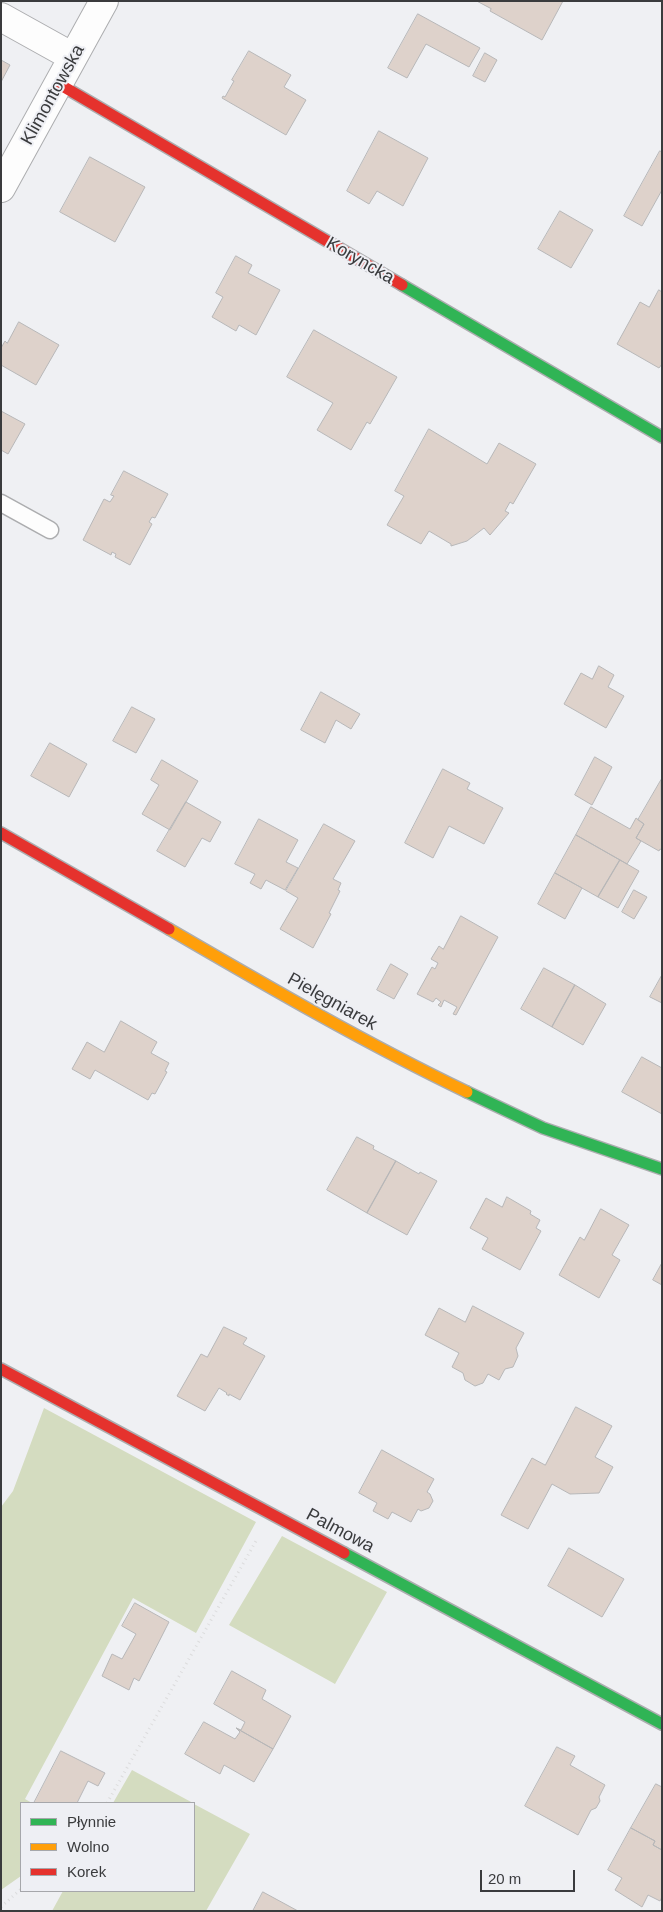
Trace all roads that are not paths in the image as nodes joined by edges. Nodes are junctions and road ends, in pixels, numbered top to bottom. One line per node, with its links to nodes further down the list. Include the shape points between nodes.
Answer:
1 (104, 1): 3 (street, Klimontowska)
2 (1, 16): 3 (street)
3 (74, 58): 4 (street, Klimontowska)
4 (59, 84): 5 (street, Klimontowska); 6 (street, Koryncka)
5 (1, 188)
6 (662, 437)
7 (1, 503): 8 (lane)
8 (50, 530)
9 (1, 833): 10 (street, Pielęgniarek, via 309,1010 422,1070 543,1128)
10 (662, 1169)
11 (1, 1369): 12 (street, Palmowa)
12 (662, 1724)

